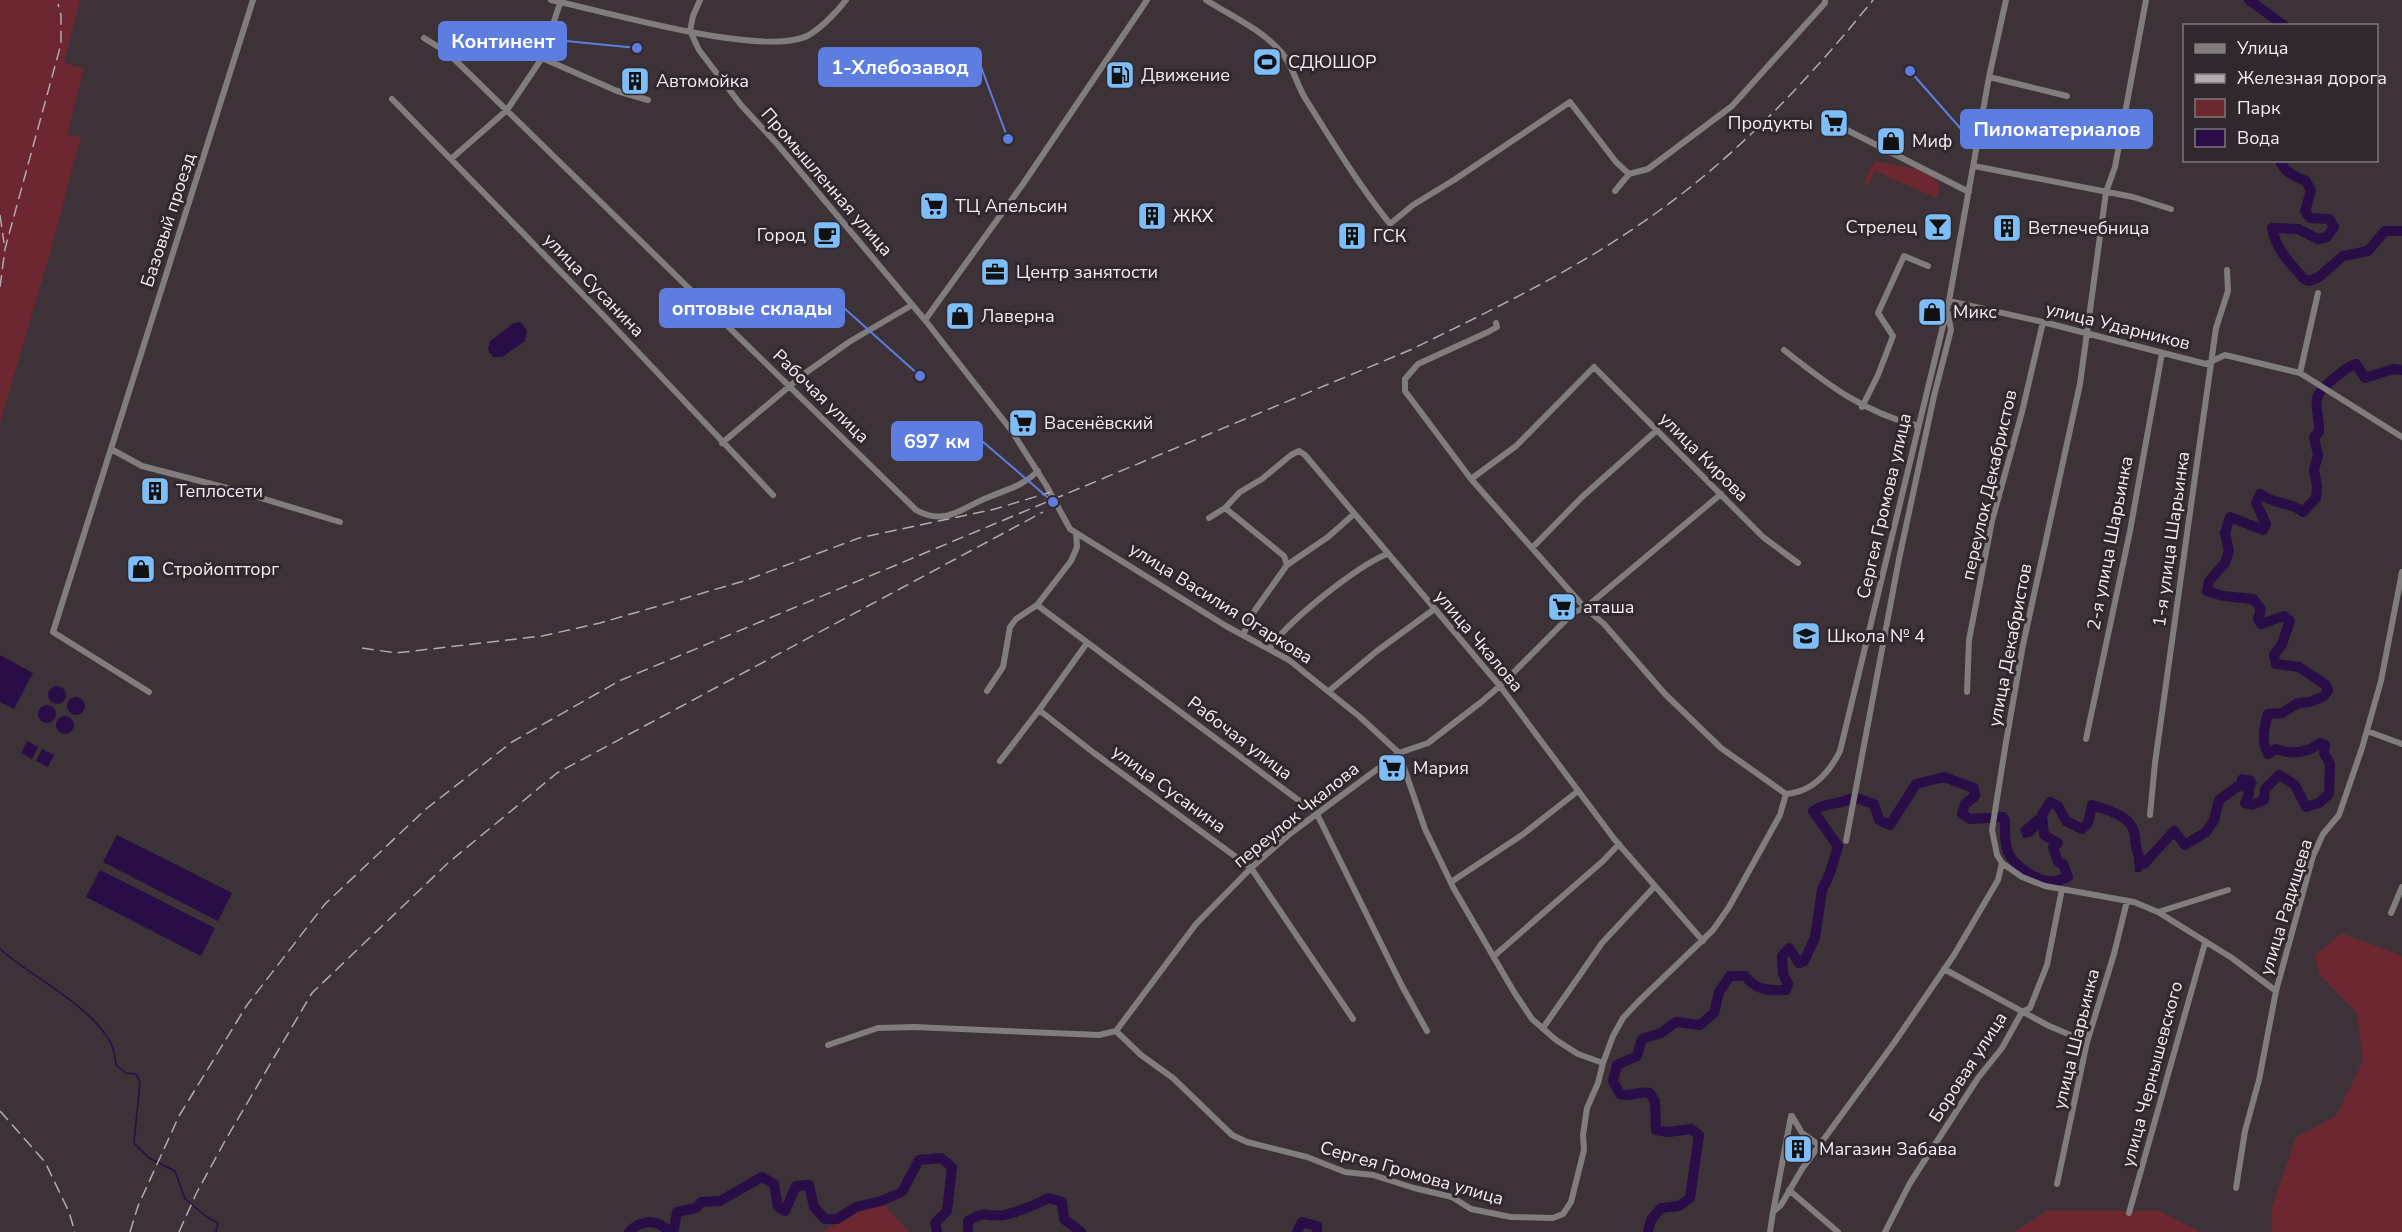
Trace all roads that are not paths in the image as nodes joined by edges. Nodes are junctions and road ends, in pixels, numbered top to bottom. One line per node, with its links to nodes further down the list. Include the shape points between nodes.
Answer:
1 (253, 0): 47 (street, Базовый проезд)
2 (551, 0): 10 (street)
3 (700, 0): 11 (street)
4 (846, 0): 11 (street, via 808,35 776,43)
5 (1147, 0): 33 (street)
6 (1206, 0): 22 (street, via 1282,52 1344,161 1390,224 1569,102)
7 (1825, 0): 22 (street, via 1732,106 1648,169)
8 (2006, 0): 14 (street, Сергея Громова улица)
9 (2146, 0): 25 (street, улица Декабристов, via 2115,167)
10 (561, 1): 11 (street); 13 (street)
11 (690, 31): 31 (street, Промышленная улица, via 699,50 741,105)
12 (424, 38): 18 (street, Рабочая улица, via 448,53)
13 (542, 58): 17 (street, via 617,92); 18 (street)
14 (1989, 77): 15 (street); 21 (street, Сергея Громова улица)
15 (2067, 96)
16 (392, 99): 20 (street, улица Сусанина)
17 (648, 100)
18 (507, 110): 20 (street); 41 (street, Рабочая улица)
19 (1839, 126): 24 (street)
20 (451, 159): 46 (street, улица Сусанина)
21 (1974, 166): 24 (street, Сергея Громова улица); 25 (street)
22 (1629, 174): 23 (street)
23 (1615, 191)
24 (1970, 192): 30 (street, Сергея Громова улица)
25 (2106, 192): 26 (street); 36 (street, улица Декабристов)
26 (2171, 209)
27 (1928, 266): 42 (street, via 1904,256 1878,313 1893,336)
28 (2228, 270): 39 (street, 1-я улица Шарьинка, via 2228,291 2216,328)
29 (2318, 293): 40 (street)
30 (1949, 301): 32 (street, Сергея Громова улица); 34 (street, улица Ударников)
31 (912, 305): 33 (street, Промышленная улица); 41 (street, via 849,342)
32 (1947, 309): 43 (street, Сергея Громова улица); 83 (street, via 1951,330 1899,559)
33 (925, 320): 48 (street, Промышленная улица)
34 (2043, 322): 36 (street, улица Ударников); 72 (street, переулок Декабристов, via 1992,521 1969,640)
35 (1496, 323): 49 (street, via 1497,327 1488,332 1418,364 1405,379 1405,391)
36 (2086, 334): 38 (street, улица Ударников); 85 (street, улица Декабристов, via 2080,384 2023,645 1992,830)
37 (1784, 350): 42 (street)
38 (2162, 353): 39 (street, улица Ударников, via 2206,364); 75 (street, 2-я улица Шарьинка)
39 (2212, 360): 40 (street, улица Ударников, via 2224,355); 82 (street, 1-я улица Шарьинка)
40 (2300, 373): 45 (street, улица Ударников)
41 (788, 386): 46 (street); 48 (street, Рабочая улица, via 903,498 927,516 948,516 972,507 1022,485)
42 (1862, 407): 43 (street)
43 (1918, 426): 80 (street, Сергея Громова улица, via 1840,751 1830,771 1800,793)
44 (1657, 430): 49 (street, улица Кирова, via 1594,368 1516,446); 50 (street, улица Кирова); 57 (street)
45 (2402, 437)
46 (722, 443): 51 (street, улица Сусанина)
47 (111, 449): 55 (street, via 142,466); 71 (street, Базовый проезд, via 53,632)
48 (1038, 471): 56 (street, улица Василия Огаркова, via 1066,524)
49 (1471, 479): 57 (street)
50 (1721, 494): 59 (street, улица Кирова); 63 (street, переулок Чкалова)
51 (773, 495)
52 (1225, 508): 53 (street, улица Чкалова, via 1240,492 1299,451); 54 (street, улица Чкалова); 60 (street, via 1284,556)
53 (1354, 514): 58 (street, улица Чкалова); 60 (street)
54 (1209, 518)
55 (340, 522)
56 (1076, 533): 62 (street, via 1075,554); 65 (street, улица Василия Огаркова)
57 (1533, 547): 63 (street)
58 (1386, 554): 64 (street, улица Чкалова); 67 (street, via 1314,603)
59 (1797, 563)
60 (1287, 565): 65 (street, via 1253,613)
61 (2402, 572): 74 (street, улица Радищева)
62 (1037, 606): 66 (street, Рабочая улица); 69 (street, via 1010,627 1003,667)
63 (1585, 608): 68 (street, переулок Чкалова, via 1574,612); 80 (street, via 1721,748)
64 (1433, 610): 68 (street, улица Чкалова); 70 (street)
65 (1243, 635): 67 (street, улица Василия Огаркова)
66 (1087, 643): 73 (street); 81 (street, Рабочая улица)
67 (1270, 648): 70 (street, улица Василия Огаркова)
68 (1500, 686): 77 (street, переулок Чкалова, via 1428,743); 79 (street, улица Чкалова)
69 (987, 691)
70 (1329, 691): 77 (street, улица Василия Огаркова)
71 (149, 692)
72 (1967, 692)
73 (1039, 710): 78 (street); 86 (street, улица Сусанина)
74 (2367, 731): 76 (street); 99 (street, улица Радищева, via 2339,815 2323,834 2313,856)
75 (2086, 739)
76 (2402, 744)
77 (1399, 753): 81 (street, переулок Чкалова); 87 (street, улица Василия Огаркова, via 1425,829)
78 (1000, 761)
79 (1578, 791): 84 (street, улица Чкалова); 87 (street, via 1522,835)
80 (1786, 794): 95 (street, Сергея Громова улица, via 1780,815 1729,907)
81 (1317, 814): 86 (street, переулок Чкалова); 104 (street, Рабочая улица)
82 (2150, 814)
83 (1846, 841)
84 (1619, 844): 88 (street, улица Чкалова); 97 (street)
85 (2001, 863): 90 (street, via 2022,877); 98 (street, via 1990,897)
86 (1251, 868): 101 (street, улица Сусанина); 103 (street, переулок Чкалова, via 1196,924)
87 (1451, 882): 97 (street, улица Василия Огаркова)
88 (1655, 886): 95 (street, улица Чкалова); 102 (street, via 1602,944)
89 (2402, 887): 94 (street)
90 (2062, 889): 92 (street); 100 (street, via 2047,965 2030,1008)
91 (2228, 890): 93 (street)
92 (2127, 901): 93 (street); 105 (street, улица Шарьинка)
93 (2158, 912): 96 (street)
94 (2391, 913)
95 (1702, 941): 107 (street, Сергея Громова улица, via 1623,1018)
96 (2205, 943): 99 (street); 113 (street, улица Чернышевского)
97 (1494, 956): 102 (street, улица Василия Огаркова, via 1532,1019)
98 (1944, 969): 100 (street, Боровая улица); 108 (street)
99 (2276, 991): 110 (street, улица Радищева)
100 (2022, 1012): 105 (street, Боровая улица); 116 (street, Боровая улица, via 1910,1183)
101 (1353, 1019)
102 (1543, 1028): 107 (street, улица Василия Огаркова, via 1578,1054)
103 (1116, 1031): 106 (street, via 1099,1035 878,1028); 107 (street, Сергея Громова улица, via 1173,1078 1232,1135 1345,1172 1373,1175 1452,1197 1471,1209 1511,1217 1553,1218 1563,1214 1571,1202 1584,1150 1587,1108)
104 (1426, 1031)
105 (2087, 1042): 109 (street, улица Шарьинка)
106 (828, 1045)
107 (1603, 1063)
108 (1819, 1145): 111 (street); 112 (street, via 1802,1133 1791,1116)
109 (2057, 1184)
110 (2236, 1188)
111 (1789, 1190): 112 (street); 115 (street)
112 (1773, 1212): 114 (street)
113 (2129, 1214)
114 (1770, 1232)
115 (1838, 1232)
116 (1885, 1232)

